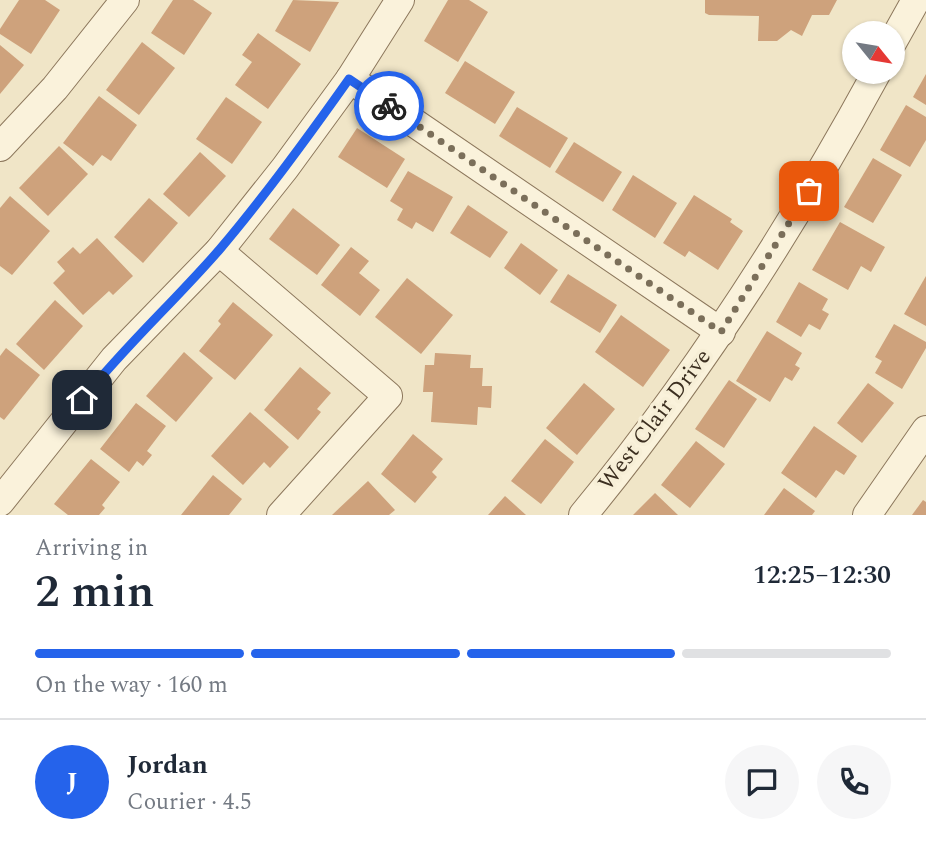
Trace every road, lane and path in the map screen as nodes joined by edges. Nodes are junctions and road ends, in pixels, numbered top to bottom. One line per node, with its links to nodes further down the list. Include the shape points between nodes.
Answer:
1 (125, 0): 7 (street, via 55,88)
2 (400, 0): 5 (street)
3 (916, 0): 4 (street)
4 (904, 21)
5 (349, 79): 8 (street); 9 (street)
6 (870, 84): 9 (street, West Clair Drive, via 799,210)
7 (0, 147)
8 (219, 251): 11 (street, via 114,359); 12 (street, via 388,396)
9 (721, 332): 13 (street, West Clair Drive)
10 (926, 430): 14 (street)
11 (0, 502)
12 (281, 515)
13 (583, 515)
14 (867, 515)

